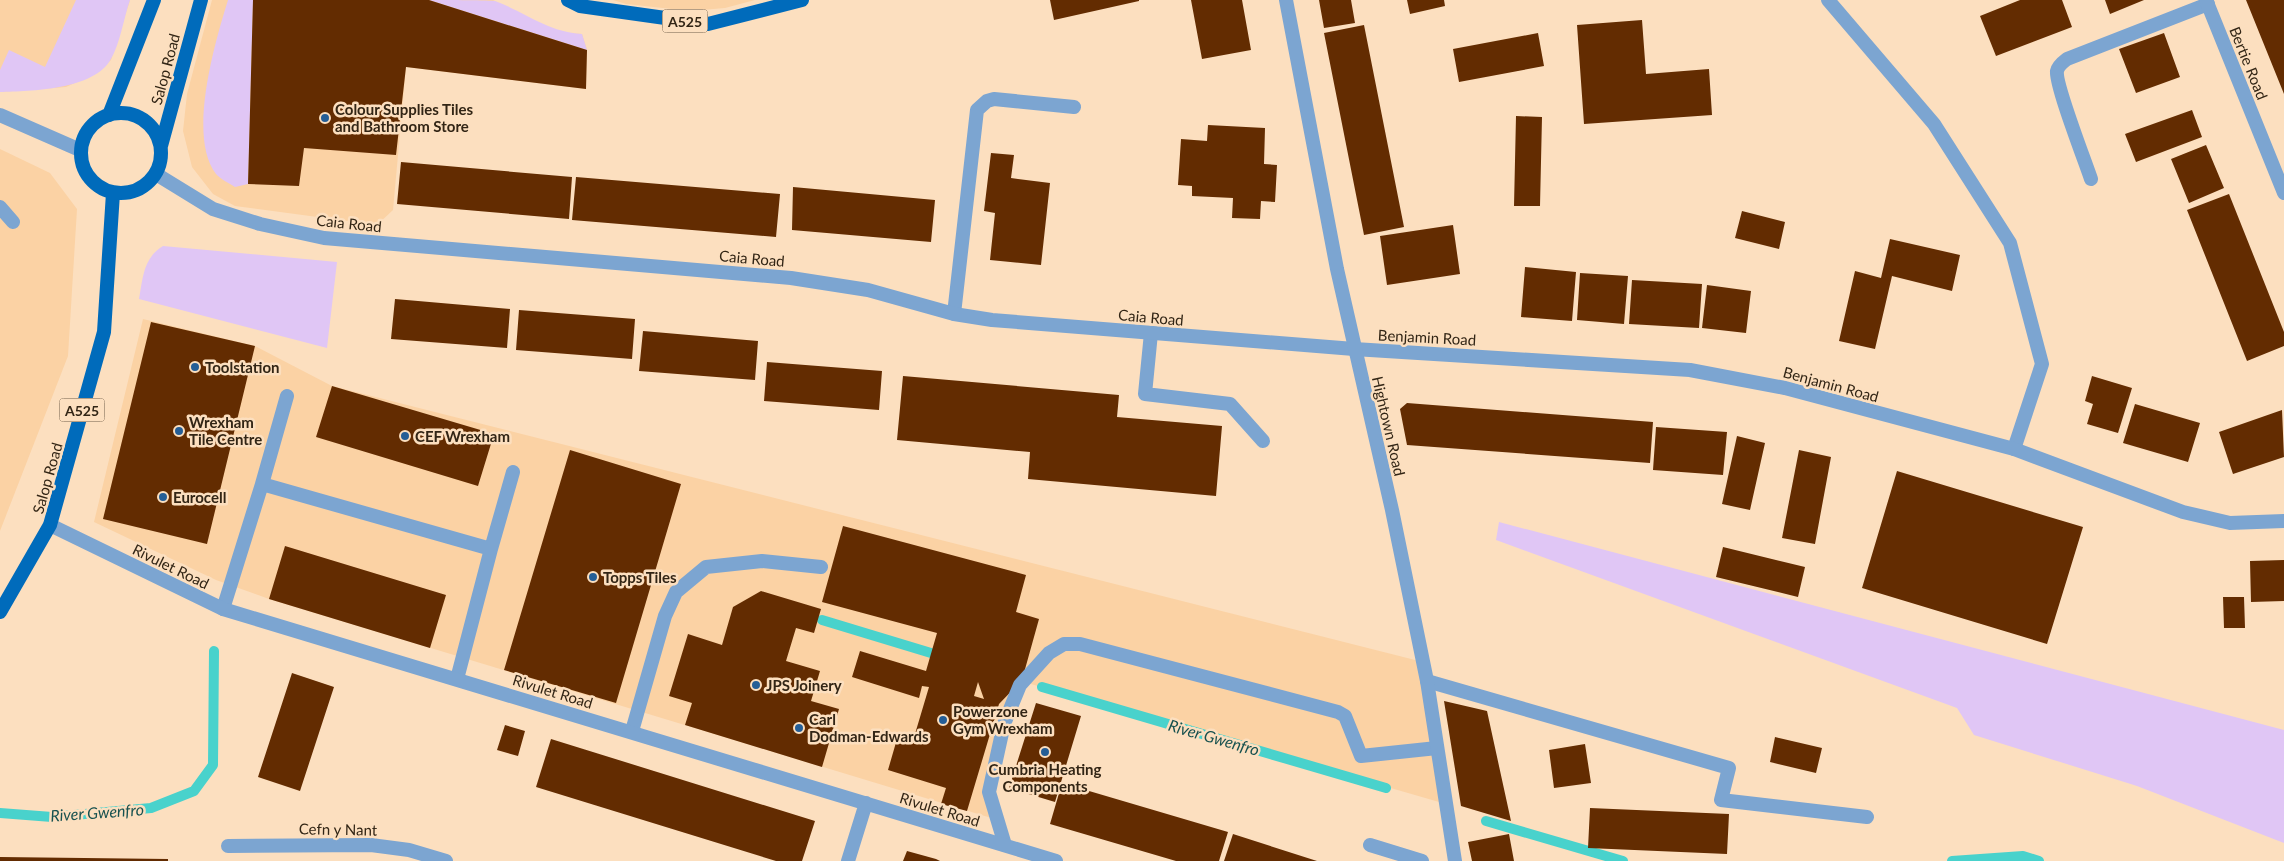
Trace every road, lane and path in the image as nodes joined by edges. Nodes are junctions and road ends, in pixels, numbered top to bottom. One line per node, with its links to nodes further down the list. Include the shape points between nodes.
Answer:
1 (154, 0): 10 (main road, Salop Road)
2 (201, 0): 11 (main road, Salop Road)
3 (568, 0): 4 (main road, A525, via 580,6 708,24)
4 (802, 0)
5 (1286, 0): 21 (street, Hightown Road)
6 (1828, 0): 24 (street, via 1934,124 2010,243 2042,364)
7 (2207, 2): 14 (street, via 2067,59 2057,70); 16 (street, Bertie Road)
8 (1074, 107): 19 (street, via 994,99 987,100 977,110)
9 (0, 115): 12 (street)
10 (109, 115): 11 (main road, via 129,114 148,123); 12 (main road, via 89,128)
11 (161, 146): 13 (main road, via 160,166)
12 (80, 150): 15 (main road, via 81,162 93,182)
13 (156, 174): 15 (main road, via 138,190); 19 (street, Caia Road, via 213,208 260,224 324,238 792,278 868,290)
14 (2091, 179)
15 (114, 193): 28 (main road, Salop Road / A525, via 104,332)
16 (2284, 193)
17 (0, 207): 18 (street)
18 (13, 222)
19 (954, 314): 20 (street, Caia Road)
20 (1151, 333): 21 (street, Caia Road); 23 (street, via 1145,394 1230,404)
21 (1354, 349): 24 (street, Benjamin Road, via 1690,370 1785,388); 34 (street, Hightown Road, via 1392,510)
22 (287, 396): 26 (street)
23 (1263, 442)
24 (2014, 449): 27 (street, Benjamin Road, via 2182,512 2230,523)
25 (513, 472): 29 (street)
26 (262, 484): 29 (street); 31 (street)
27 (2284, 522)
28 (50, 525): 31 (street, Rivulet Road); 32 (main road, Salop Road / A525)
29 (491, 549): 33 (street)
30 (821, 567): 35 (street, via 762,561 706,567 676,592 665,616)
31 (223, 609): 33 (street, Rivulet Road)
32 (0, 612)
33 (457, 679): 35 (street, Rivulet Road)
34 (1427, 681): 36 (street, Hightown Road); 38 (street, via 1729,768 1720,800)
35 (632, 732): 37 (street, Rivulet Road)
36 (1437, 748): 39 (street, via 1362,756 1345,716 1338,712 1080,644 1064,644 1049,653 1020,685 1004,724 989,792); 46 (street, Hightown Road)
37 (866, 803): 39 (street, Rivulet Road); 43 (street)
38 (1867, 817)
39 (1005, 845): 44 (street, Rivulet Road)
40 (1370, 845): 45 (street)
41 (228, 846): 42 (street, Cefn y Nant, via 371,844 409,850)
42 (446, 861)
43 (848, 861)
44 (1056, 861)
45 (1422, 861)
46 (1455, 861)

